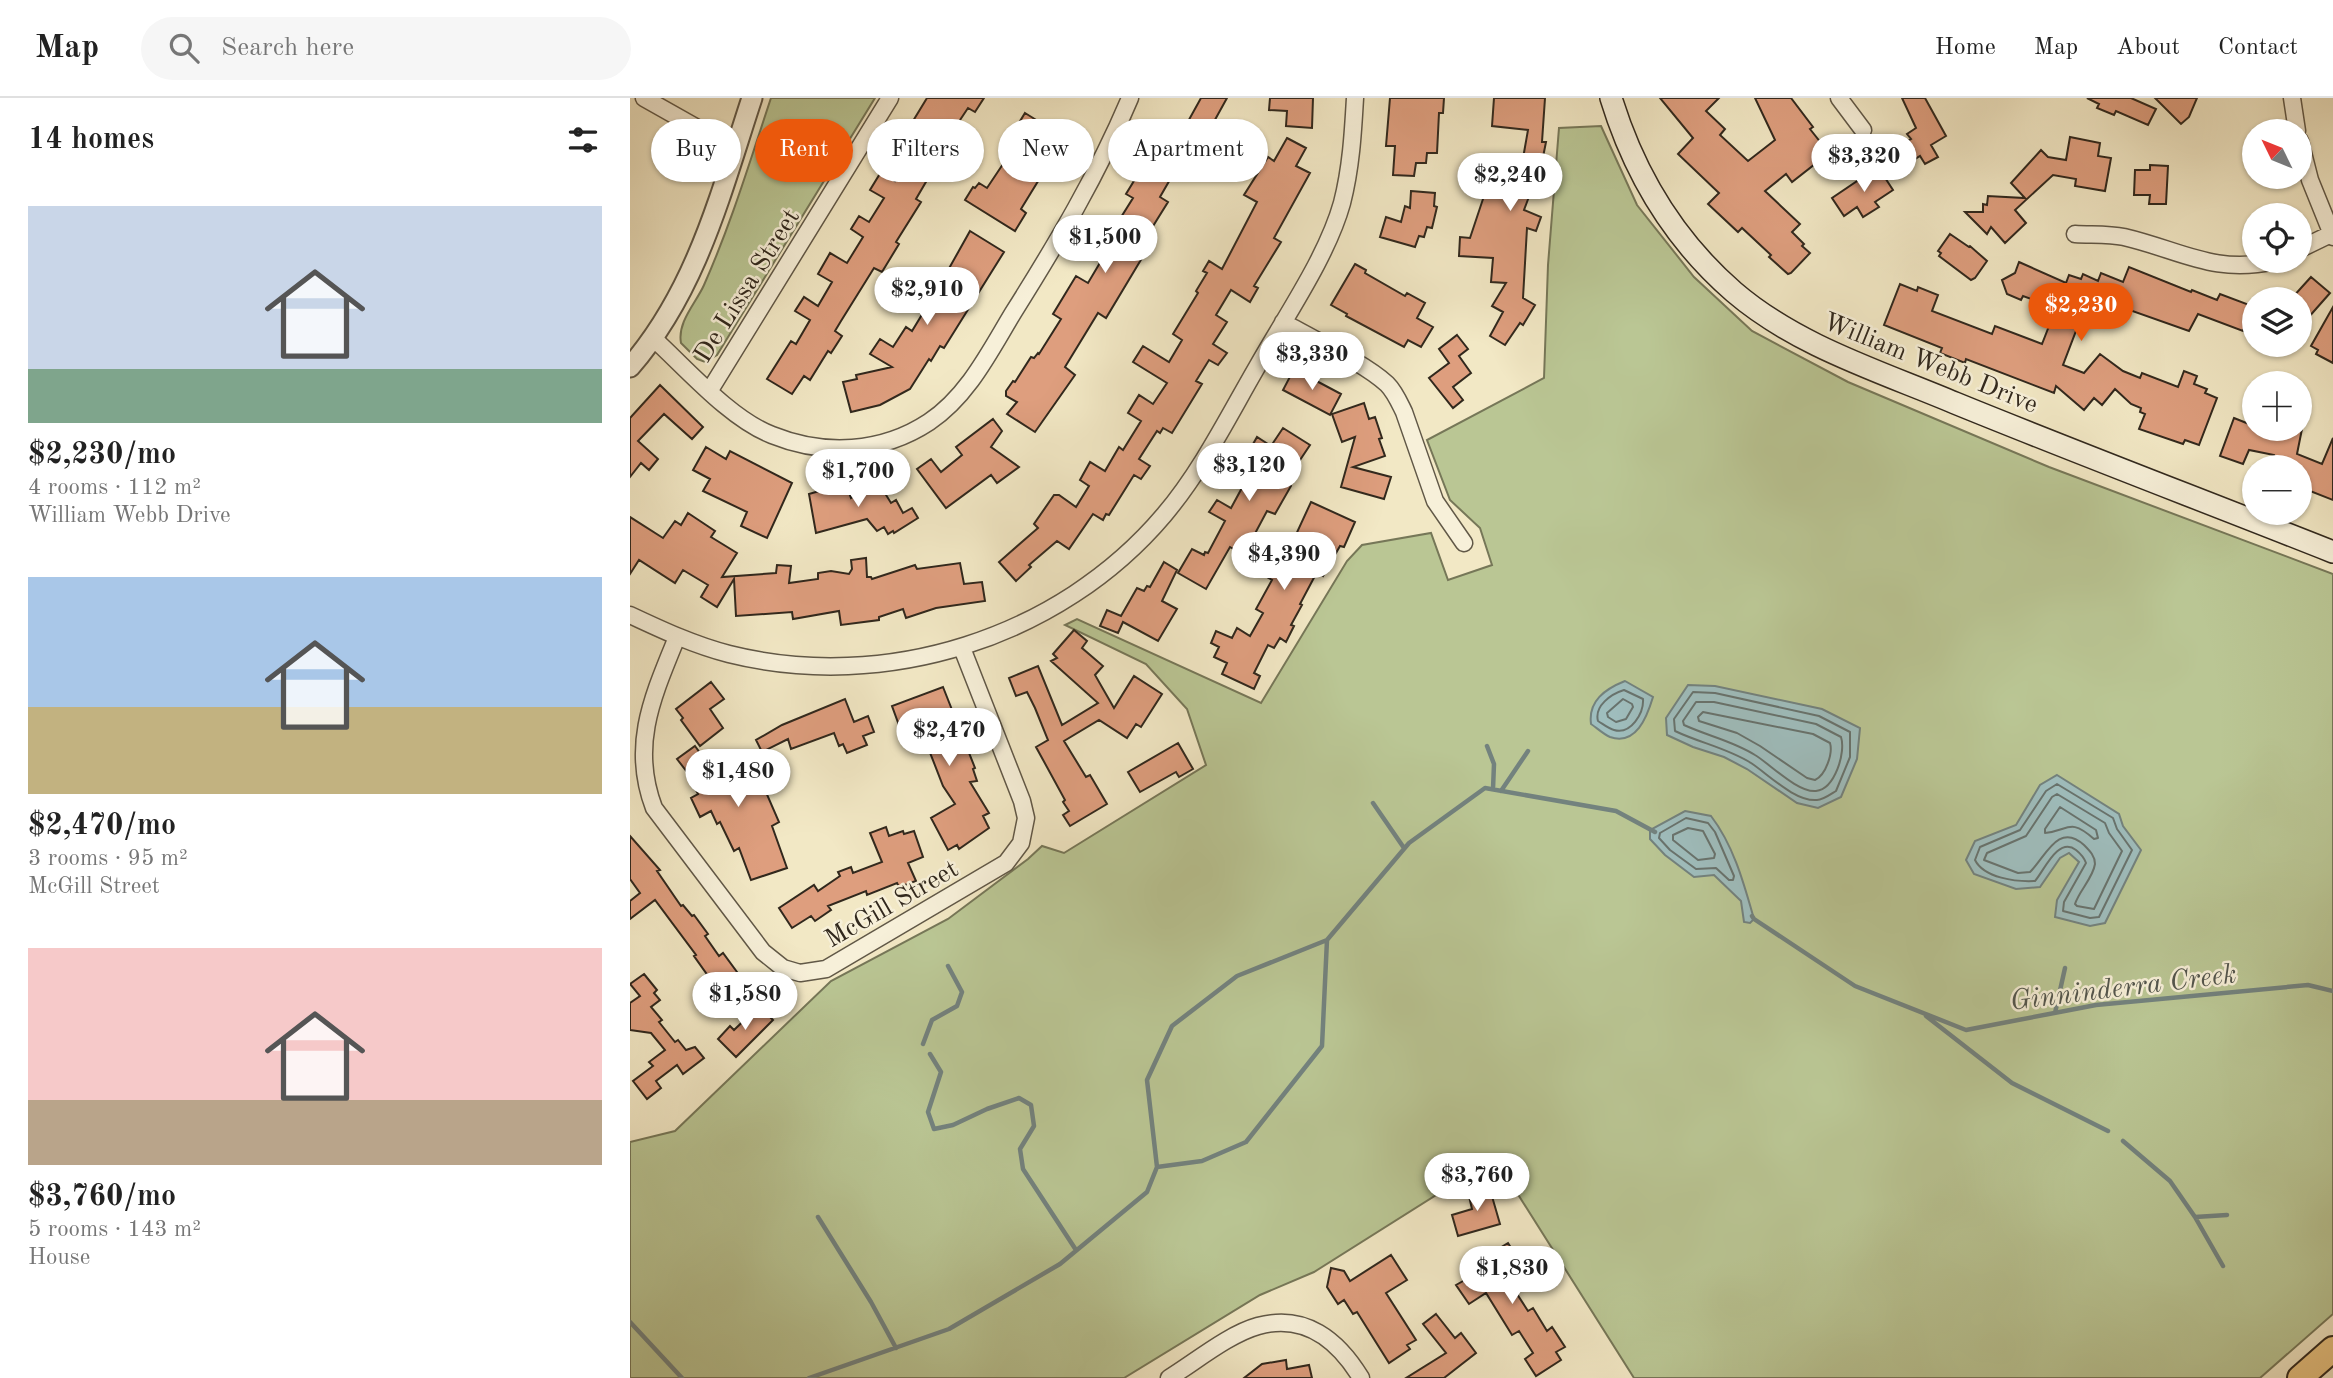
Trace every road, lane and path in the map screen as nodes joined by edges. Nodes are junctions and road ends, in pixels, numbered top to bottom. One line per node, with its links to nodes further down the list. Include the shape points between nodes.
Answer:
1 (644, 98): 9 (street)
2 (752, 98): 11 (street)
3 (890, 98): 22 (street, De Lissa Street)
4 (1130, 98): 22 (street, via 1078,207 991,349 956,399 930,421 868,447 834,450 769,434 740,417)
5 (1355, 98): 19 (street, via 1351,161 1342,203)
6 (1611, 98): 24 (main road, William Webb Drive, via 1638,168 1658,203 1716,275 1755,309 1807,341)
7 (1839, 98): 12 (street)
8 (2292, 98): 10 (street)
9 (681, 119)
10 (2295, 119)
11 (741, 130)
12 (1863, 130)
13 (724, 182): 20 (street, via 694,267)
14 (2312, 185): 16 (street)
15 (2075, 234): 18 (street, via 2122,236 2208,262)
16 (2332, 236): 17 (street)
17 (2312, 244)
18 (2242, 267)
19 (1283, 322): 23 (street, via 1372,373 1398,398 1435,501); 27 (street, via 1198,469 1147,534 1062,603)
20 (653, 338): 21 (street); 22 (street)
21 (630, 367)
22 (710, 390)
23 (1464, 543)
24 (2333, 552)
25 (630, 615): 26 (street)
26 (677, 637): 27 (street, via 727,653 805,666 884,664); 27 (street, McGill Street, via 640,741 640,769 648,795 763,952 776,964 800,973 826,969 950,897 1006,863 1021,843 1026,818 1022,801)
27 (962, 648)
28 (2333, 1349): 31 (main road)
29 (1169, 1378): 30 (street, via 1236,1336 1258,1326 1282,1323 1317,1331 1336,1345)
30 (1361, 1378)
31 (2300, 1378)

